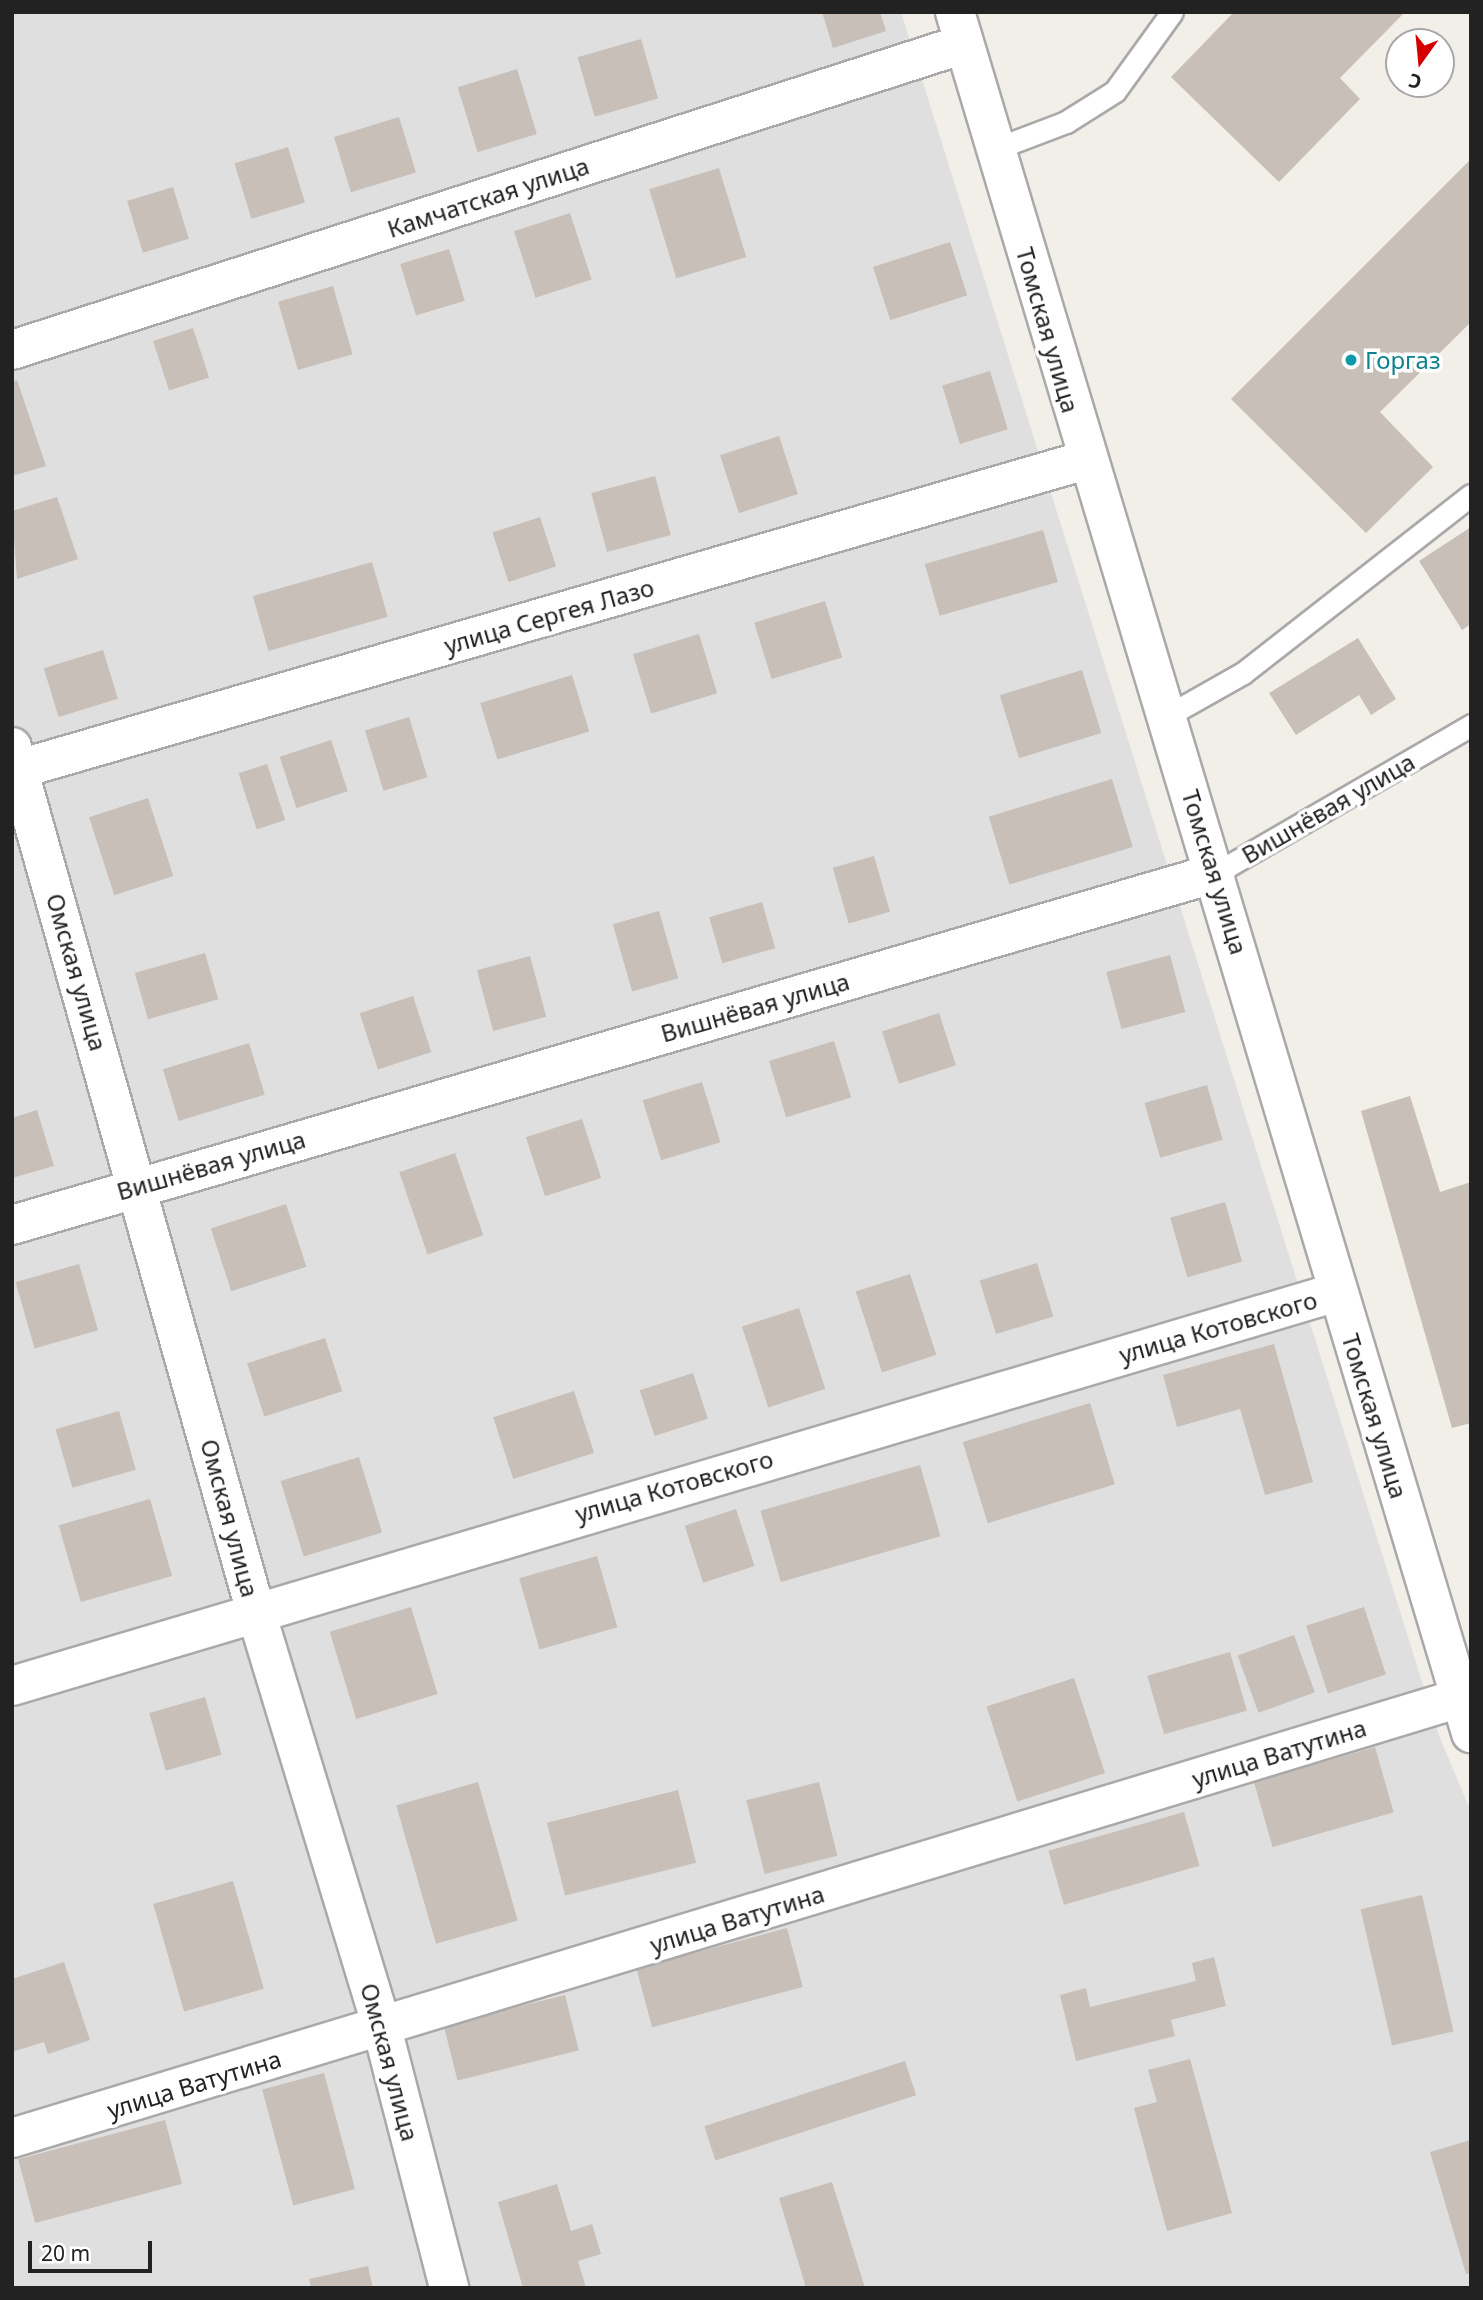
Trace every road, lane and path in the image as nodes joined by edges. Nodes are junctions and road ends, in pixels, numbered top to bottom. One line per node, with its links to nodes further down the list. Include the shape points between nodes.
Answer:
1 (1172, 12): 3 (lane, via 1115,92 1066,122)
2 (959, 28): 3 (street, Томская улица); 4 (street, Камчатская улица)
3 (995, 149): 5 (street, Томская улица)
4 (12, 350)
5 (1086, 460): 7 (street, Томская улица); 9 (street, улица Сергея Лазо)
6 (1471, 495): 7 (lane, via 1243,673)
7 (1167, 716): 10 (street, Томская улица)
8 (1471, 725): 10 (lane, Вишнёвая улица)
9 (14, 763): 11 (street, Омская улица)
10 (1216, 873): 11 (street, Вишнёвая улица); 13 (street, Томская улица)
11 (139, 1186): 12 (street, Вишнёвая улица); 14 (street, Омская улица)
12 (12, 1225)
13 (1337, 1292): 14 (street, улица Котовского); 16 (street, Томская улица)
14 (255, 1609): 15 (street, улица Котовского); 17 (street, Омская улица)
15 (12, 1686)
16 (1465, 1715): 17 (street, улица Ватутина)
17 (382, 2028): 18 (street, улица Ватутина); 19 (street, Омская улица)
18 (12, 2138)
19 (449, 2288)

